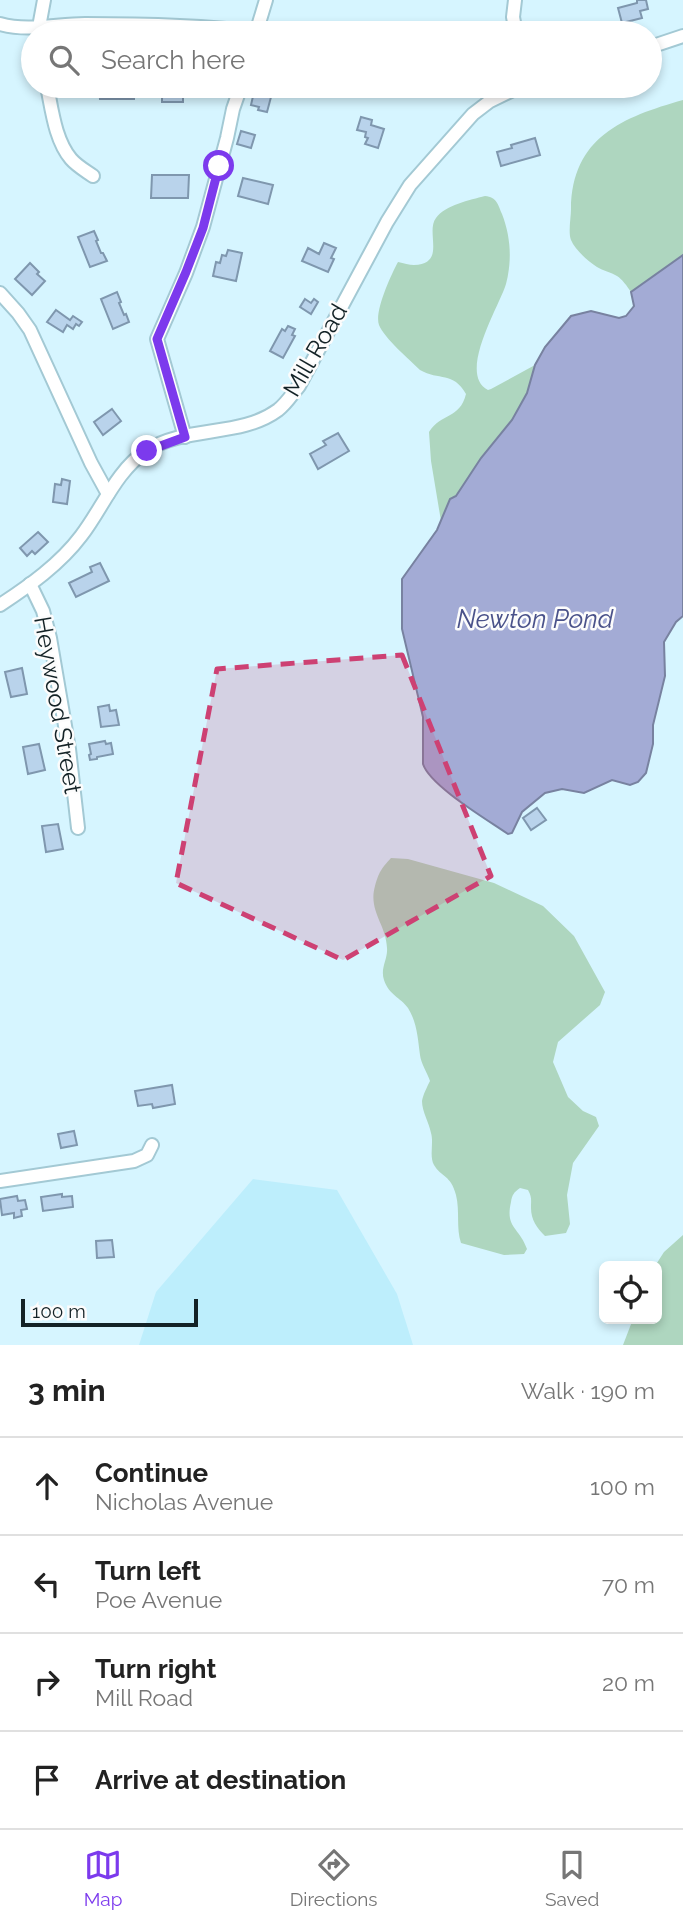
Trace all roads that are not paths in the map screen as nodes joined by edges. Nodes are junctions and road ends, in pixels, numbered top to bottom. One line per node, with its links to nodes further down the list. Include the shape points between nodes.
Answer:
1 (44, 0): 4 (street)
2 (266, 0): 5 (street)
3 (514, 0): 6 (street)
4 (41, 21)
5 (259, 21)
6 (514, 21)
7 (0, 24): 8 (street)
8 (21, 28)
9 (683, 36): 10 (street)
10 (662, 43)
11 (49, 98): 14 (street, via 62,144 72,160)
12 (237, 98): 16 (street, via 203,228 157,339)
13 (496, 98): 16 (street, Mill Road, via 473,114 411,185 285,404 253,424)
14 (93, 176)
15 (0, 293): 17 (street, via 30,330)
16 (185, 437): 17 (street, Mill Road, via 147,451)
17 (108, 494): 18 (street, Mill Road, via 82,536)
18 (30, 584): 19 (street, Mill Road); 20 (street, Heywood Street, via 50,638)
19 (0, 605)
20 (78, 828)
21 (152, 1145): 22 (street, via 147,1155 134,1161)
22 (0, 1181)

